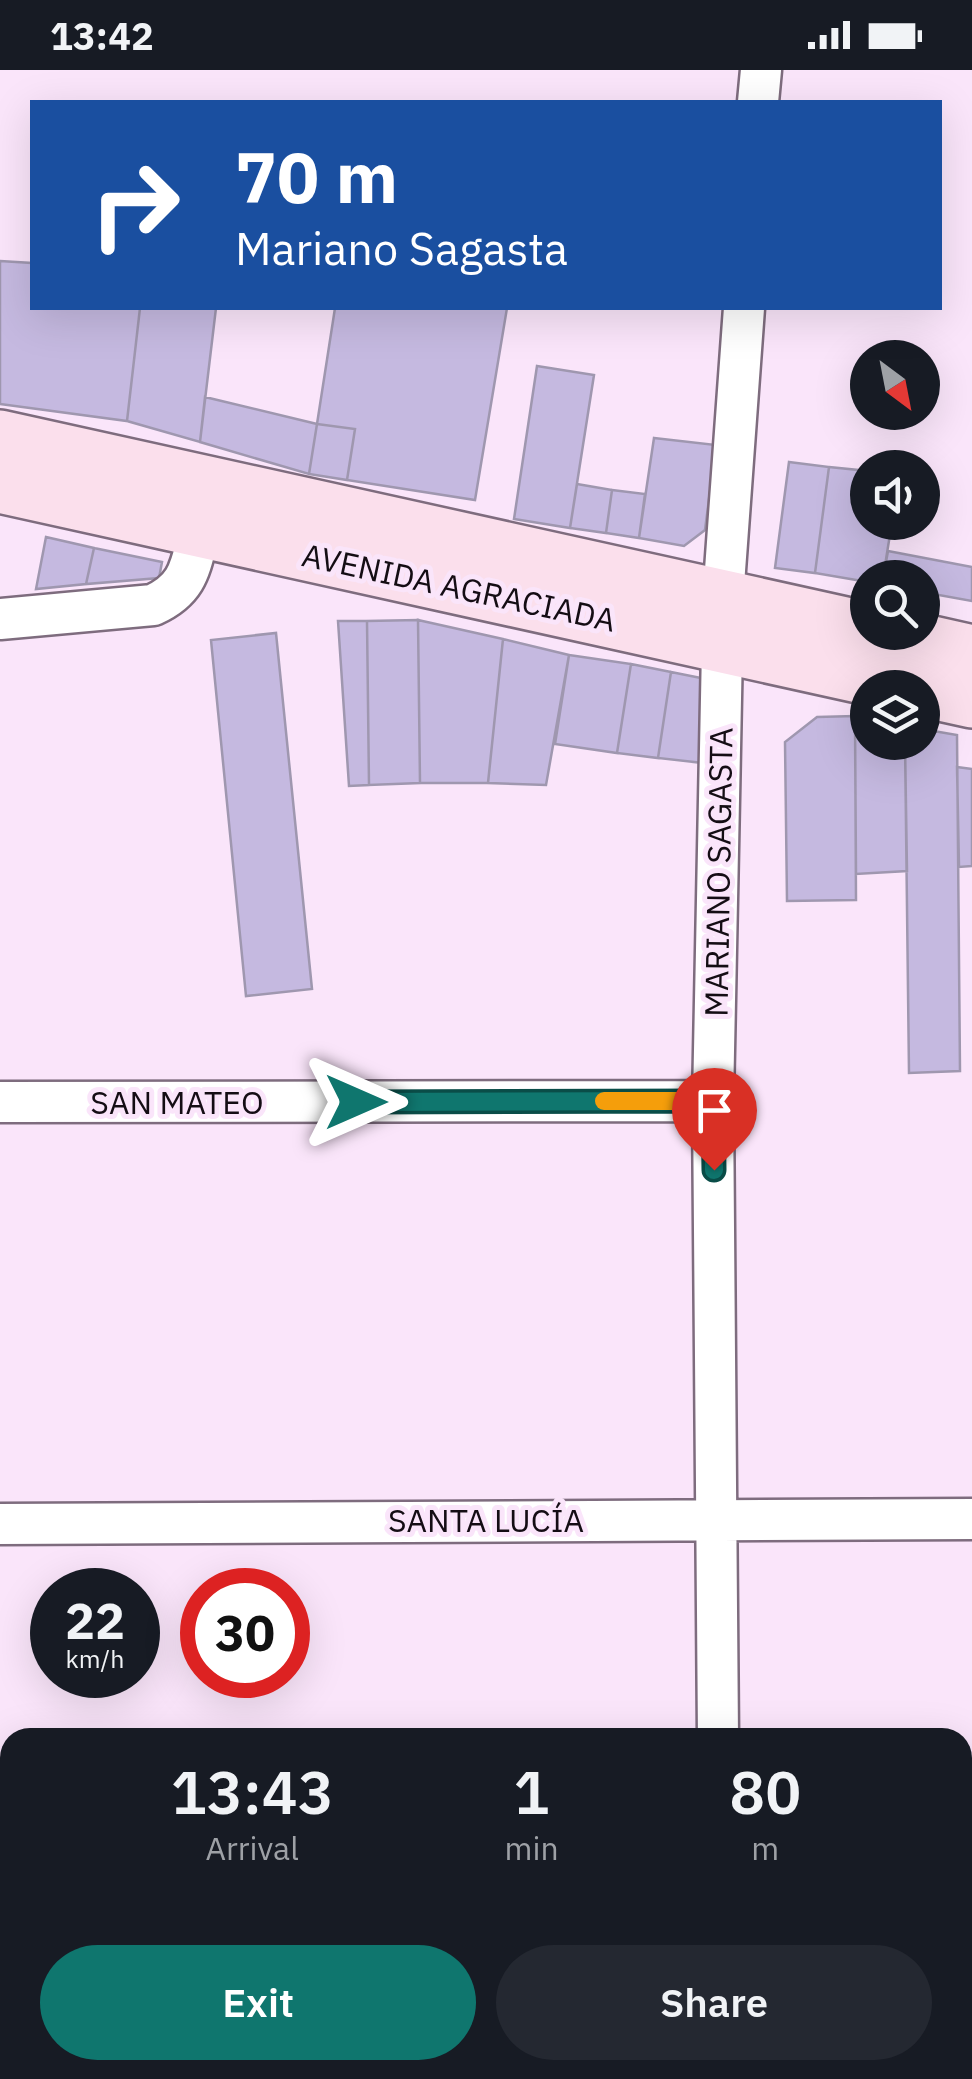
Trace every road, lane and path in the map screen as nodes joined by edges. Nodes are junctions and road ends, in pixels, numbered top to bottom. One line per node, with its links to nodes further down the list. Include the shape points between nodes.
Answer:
1 (761, 70): 2 (street)
2 (758, 100)
3 (744, 310): 8 (street, MARIANO SAGASTA)
4 (0, 438): 8 (main road, AVENIDA AGRACIADA)
5 (0, 485): 6 (main road, AVENIDA AGRACIADA)
6 (200, 530): 7 (street, via 182,586 170,598); 8 (main road, AVENIDA AGRACIADA)
7 (0, 619)
8 (723, 621): 9 (main road, AVENIDA AGRACIADA); 12 (main road, AVENIDA AGRACIADA); 15 (street, MARIANO SAGASTA)
9 (850, 629)
10 (940, 646): 11 (main road)
11 (972, 653)
12 (867, 670)
13 (940, 693): 14 (main road, AVENIDA AGRACIADA)
14 (972, 700)
15 (713, 1101): 16 (street, SAN MATEO); 17 (street, MARIANO SAGASTA)
16 (0, 1102)
17 (718, 1518): 18 (street, SANTA LUCÍA); 19 (street, SANTA LUCÍA); 20 (street, MARIANO SAGASTA)
18 (972, 1519)
19 (0, 1524)
20 (718, 1728)

